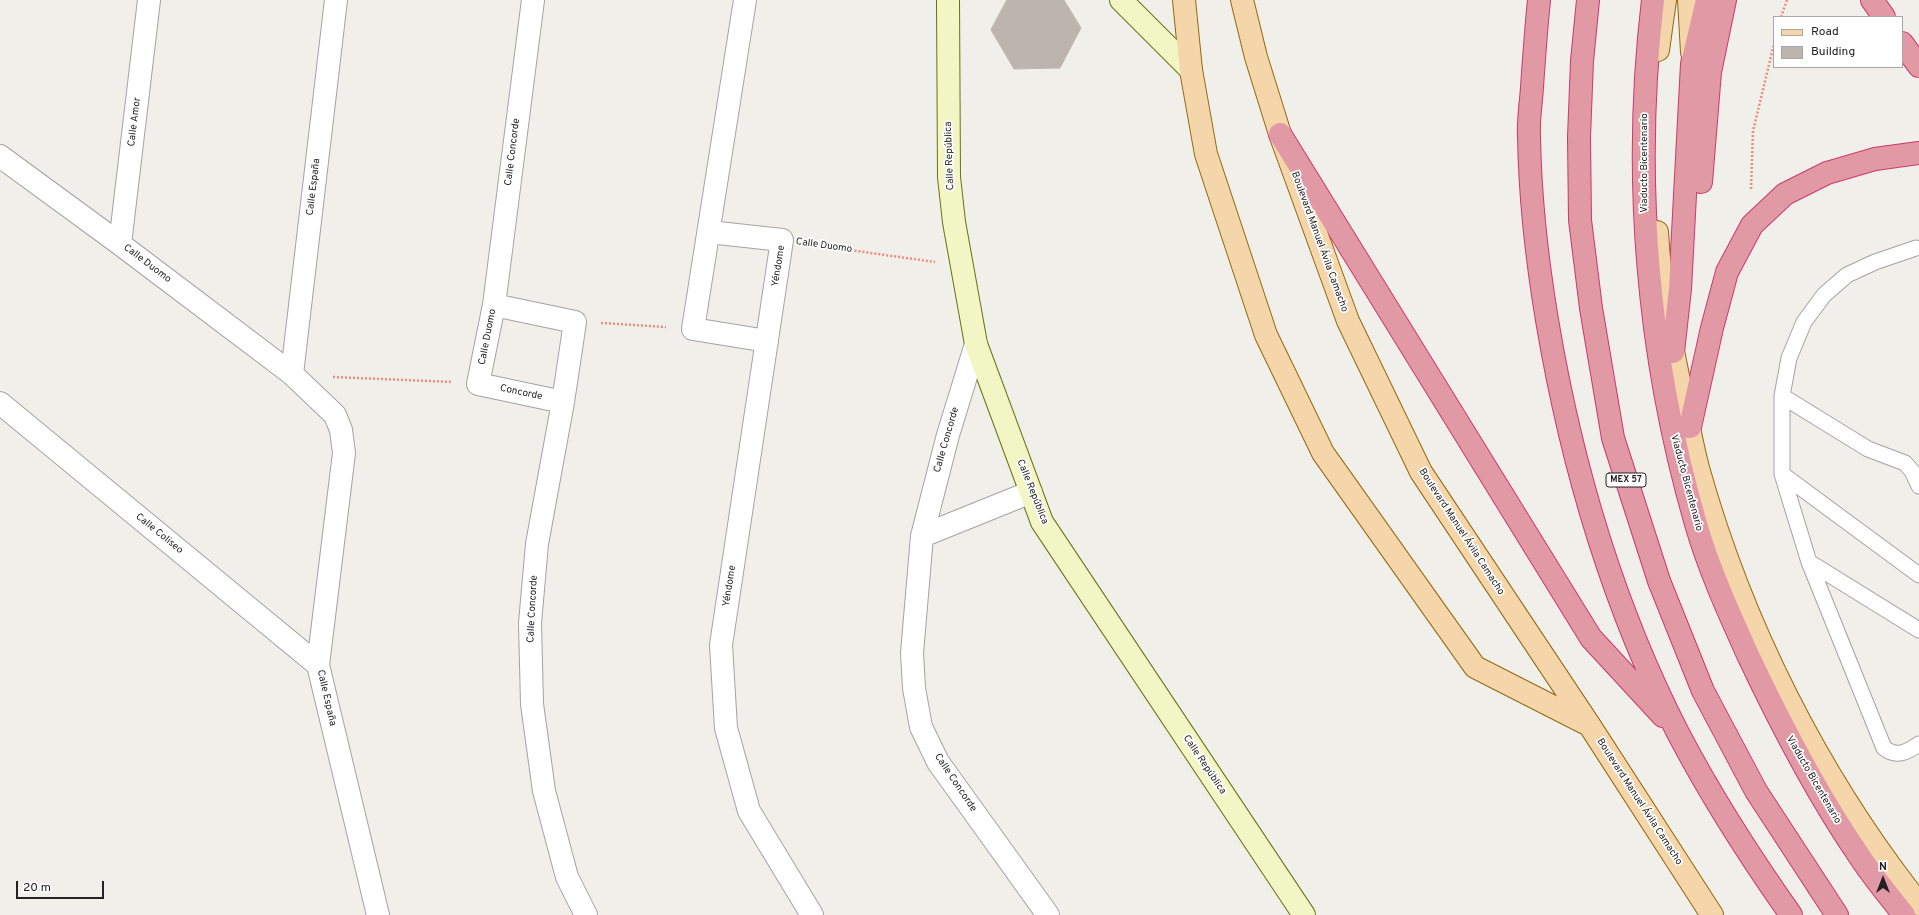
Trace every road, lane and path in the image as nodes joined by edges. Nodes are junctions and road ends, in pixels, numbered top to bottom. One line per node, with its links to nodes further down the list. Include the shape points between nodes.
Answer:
1 (149, 0): 32 (street, Calle Amor)
2 (336, 0): 41 (street, Calle España)
3 (533, 0): 35 (street, Calle Concorde)
4 (746, 0): 30 (street)
5 (948, 0): 34 (street, Calle República, via 949,177 954,222)
6 (1121, 0): 25 (street)
7 (1184, 0): 25 (main road)
8 (1242, 0): 26 (main road, Boulevard Manuel Ávila Camacho, via 1256,57)
9 (1539, 0): 57 (highway, via 1529,134 1531,195 1541,283 1557,379 1578,471 1603,553 1648,668)
10 (1588, 0): 67 (highway, MEX 57, via 1582,69 1580,220 1591,308 1613,438 1659,581 1703,691 1756,791)
11 (1653, 0): 68 (highway, Viaducto Bicentenario, via 1645,110 1646,223 1654,323 1671,425 1696,525 1728,612 1774,711 1819,793 1860,858)
12 (1665, 0): 40 (main road, via 1658,47 1653,167 1659,258)
13 (1689, 0): 24 (main road)
14 (1707, 0): 24 (highway)
15 (1725, 0): 24 (highway)
16 (1739, 0): 24 (highway)
17 (1787, 0): 19 (path)
18 (1872, 0): 20 (highway)
19 (1781, 16)
20 (1883, 16)
21 (1903, 44): 23 (highway)
22 (1773, 48): 29 (path, via 1753,132)
23 (1919, 66)
24 (1701, 68): 40 (highway)
25 (1191, 70): 56 (main road, via 1206,154 1266,335 1323,453 1475,667)
26 (1280, 134): 56 (main road, Boulevard Manuel Ávila Camacho, via 1348,321 1421,472); 57 (highway, via 1591,638)
27 (1919, 153): 29 (highway, via 1875,159 1827,173 1785,194)
28 (0, 156): 32 (street, Calle Duomo)
29 (1752, 225): 46 (highway, via 1728,272 1712,328)
30 (709, 232): 31 (street, Calle Duomo); 37 (street)
31 (782, 240): 34 (path, Calle Duomo); 38 (street, Yéndome)
32 (120, 244): 41 (street, Calle Duomo)
33 (1916, 248): 43 (lane, via 1847,275 1824,295 1804,322 1790,358)
34 (963, 266): 39 (street, Calle República)
35 (494, 305): 36 (street, Calle Duomo); 42 (street, Calle Duomo)
36 (575, 322): 37 (path); 44 (street, Calle Concorde)
37 (693, 329): 38 (street)
38 (767, 341): 62 (street, Yéndome, via 721,645 726,728 749,811)
39 (976, 344): 50 (street, Calle República); 51 (street, Calle Concorde, via 948,435)
40 (1673, 352): 46 (main road)
41 (292, 374): 42 (path); 47 (street, Calle Duomo, via 335,416)
42 (478, 384): 44 (street, Concorde)
43 (1782, 396): 48 (lane); 49 (lane, via 1868,449 1905,463)
44 (563, 402): 61 (street, Calle Concorde, via 537,544 530,623 532,704 544,791 567,877)
45 (0, 403): 55 (street, Calle Coliseo)
46 (1690, 427): 59 (main road, via 1697,466 1730,569 1760,641 1798,717 1838,787 1889,866)
47 (341, 430): 55 (street, Calle España, via 344,453)
48 (1782, 474): 52 (lane); 53 (lane)
49 (1919, 486)
50 (1031, 492): 51 (street); 64 (street, Calle República, via 1042,522)
51 (922, 536): 63 (street, Calle Concorde, via 912,653 914,688 921,727 938,762)
52 (1809, 562): 54 (lane); 58 (lane, via 1884,748 1899,754 1906,753)
53 (1919, 575)
54 (1919, 630)
55 (318, 665): 60 (street, Calle España)
56 (1590, 726): 65 (main road, Boulevard Manuel Ávila Camacho)
57 (1678, 733): 66 (highway, via 1759,868)
58 (1919, 744)
59 (1919, 904)
60 (378, 915)
61 (586, 915)
62 (812, 915)
63 (1048, 915)
64 (1304, 915)
65 (1712, 915)
66 (1791, 915)
67 (1837, 915)
68 (1904, 915)

